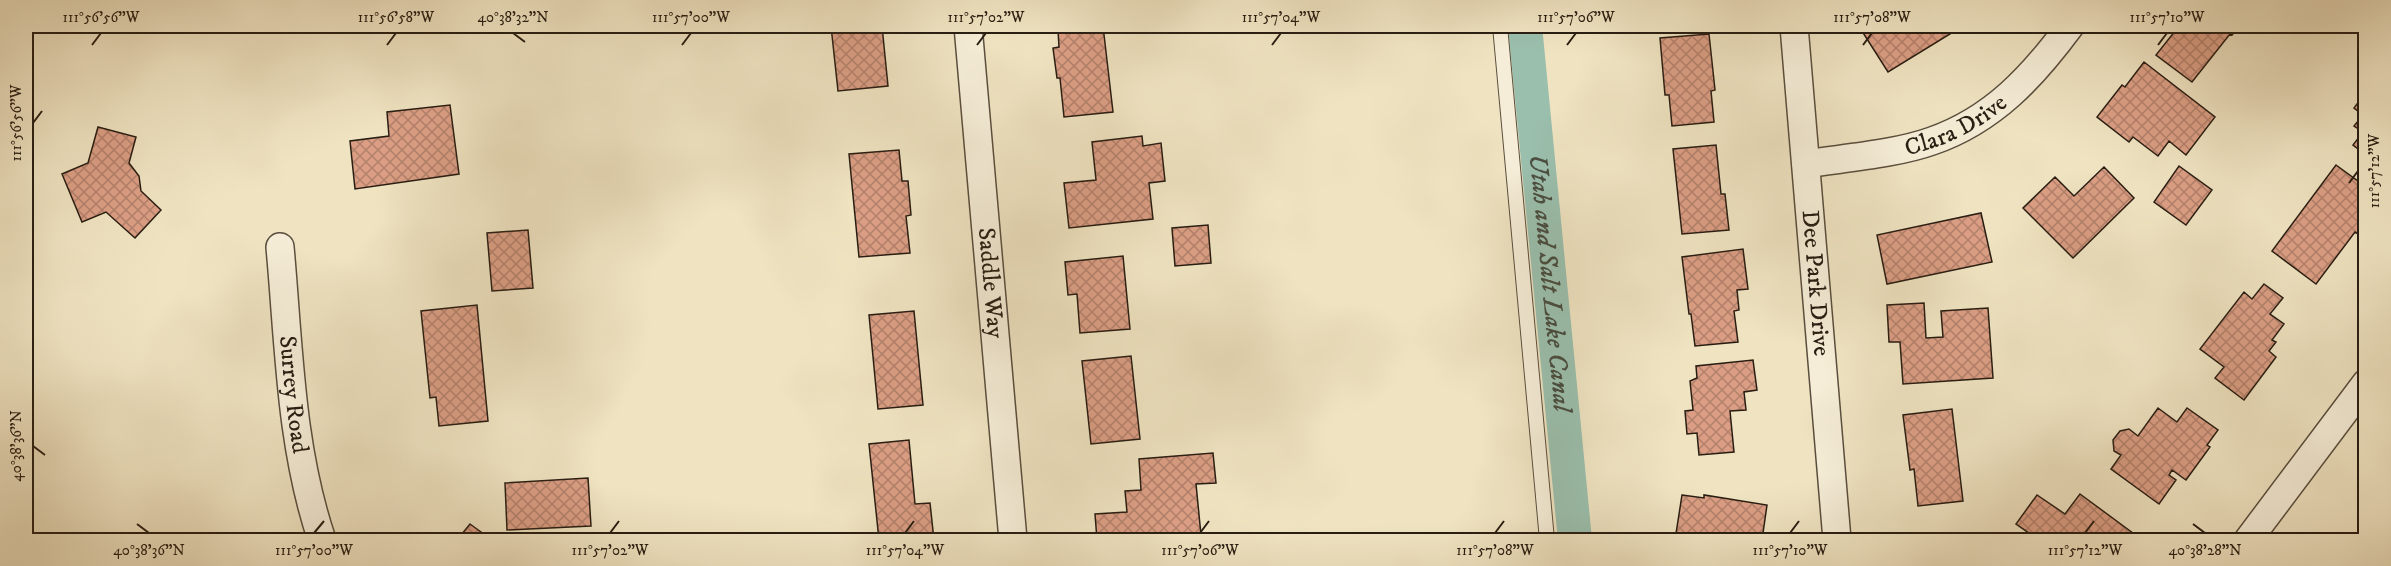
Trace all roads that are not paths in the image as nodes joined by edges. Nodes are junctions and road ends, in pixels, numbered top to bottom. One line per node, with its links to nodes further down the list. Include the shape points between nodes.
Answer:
1 (968, 26): 9 (street, Saddle Way)
2 (1500, 26): 10 (lane)
3 (1794, 26): 5 (street, Dee Park Drive)
4 (2070, 26): 5 (street, Clara Drive, via 2023,84 1990,112 1957,131 1930,142)
5 (1806, 164): 11 (street, Dee Park Drive)
6 (280, 247): 8 (street, Surrey Road, via 297,443 309,503)
7 (2366, 383): 12 (street)
8 (322, 540)
9 (1013, 540)
10 (1547, 540)
11 (1837, 540)
12 (2248, 540)

